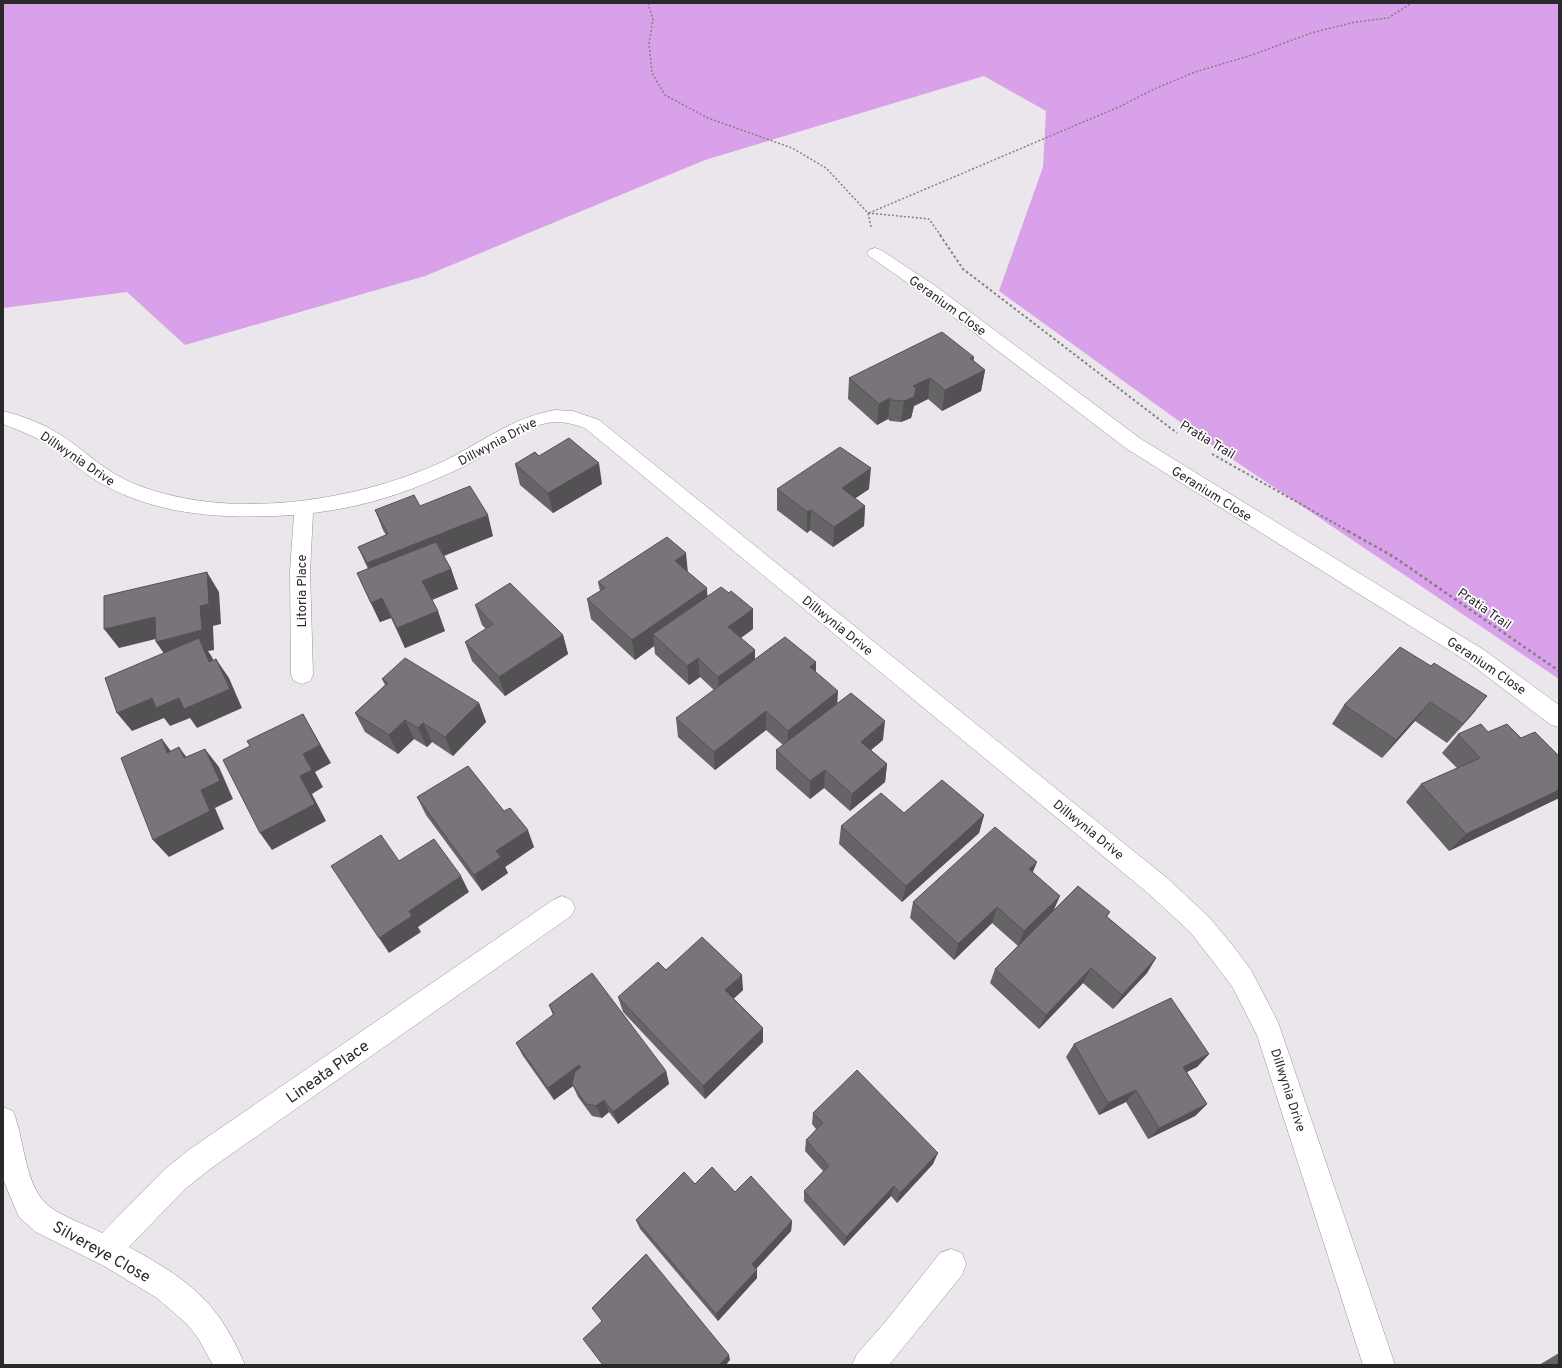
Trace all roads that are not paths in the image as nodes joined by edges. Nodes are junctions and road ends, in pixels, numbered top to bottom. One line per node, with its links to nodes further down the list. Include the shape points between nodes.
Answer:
1 (875, 253): 5 (street, Geranium Close, via 928,289 1134,444 1476,656)
2 (5, 421): 3 (street, Dillwynia Drive, via 42,432 111,481 148,497 192,506 247,510)
3 (304, 507): 4 (street, Litoria Place, via 300,572); 12 (street, Dillwynia Drive, via 354,499 416,480 460,461 534,420 547,416 582,418 592,424 1158,886 1200,925 1242,979 1269,1031)
4 (302, 675)
5 (1559, 718)
6 (562, 908): 8 (street, Lineata Place, via 200,1159 175,1179)
7 (3, 1121): 8 (street, Silvereye Close, via 23,1196 29,1208 43,1219)
8 (105, 1251): 10 (street, Silvereye Close, via 172,1290 191,1307 209,1327)
9 (950, 1264): 11 (street)
10 (229, 1365)
11 (868, 1365)
12 (1379, 1365)

